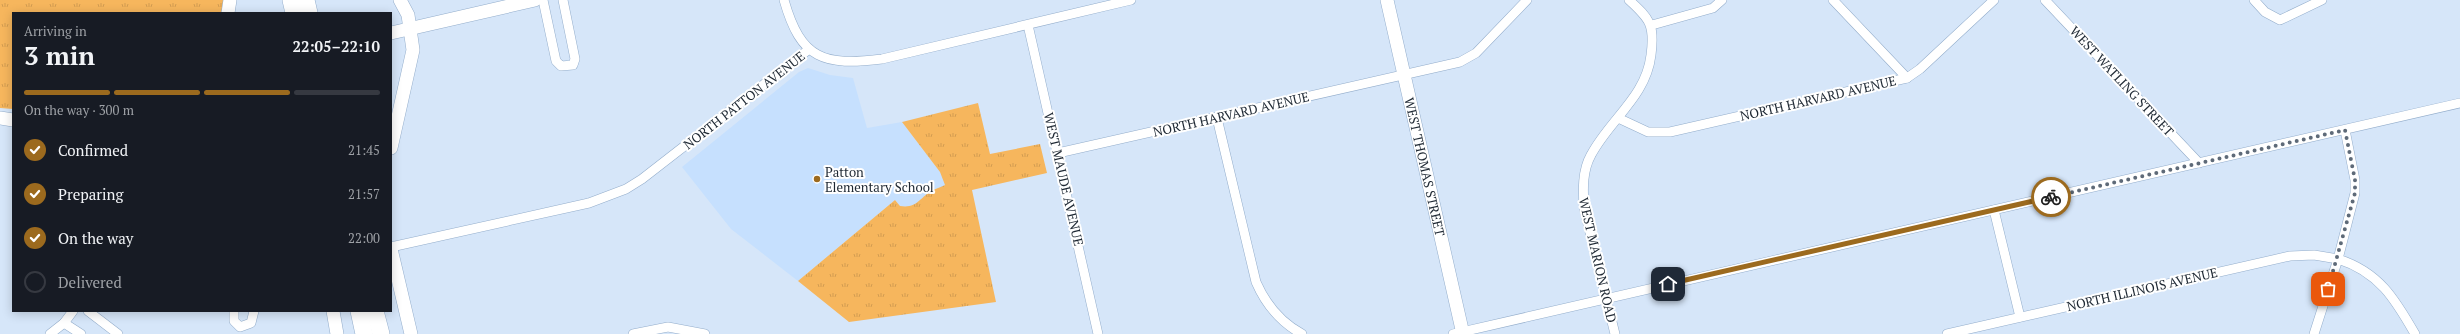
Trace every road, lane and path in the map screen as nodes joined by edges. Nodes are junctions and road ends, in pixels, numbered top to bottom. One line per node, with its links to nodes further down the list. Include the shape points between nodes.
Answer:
1 (230, 0): 19 (street)
2 (306, 0): 18 (highway)
3 (400, 0): 22 (street)
4 (535, 0): 22 (street)
5 (544, 0): 6 (street, via 556,61 561,66 568,66 573,65 575,60)
6 (562, 0)
7 (784, 0): 24 (street, via 790,20)
8 (1131, 0): 20 (street, NORTH PATTON AVENUE)
9 (1387, 0): 25 (street, WEST THOMAS STREET)
10 (1527, 0): 25 (street, NORTH HARVARD AVENUE, via 1476,53 1460,62)
11 (1629, 0): 21 (street, via 1644,13)
12 (1722, 0): 21 (street, via 1713,8)
13 (1833, 0): 26 (street)
14 (1994, 0): 26 (street, NORTH HARVARD AVENUE)
15 (2044, 0): 35 (street, WEST WATLING STREET)
16 (2254, 0): 17 (street, via 2265,12 2280,20)
17 (2319, 1)
18 (300, 11)
19 (228, 12)
20 (1028, 25): 24 (street, NORTH PATTON AVENUE, via 882,59 836,62); 34 (street, WEST MAUDE AVENUE)
21 (1652, 25): 30 (street, WEST MARION ROAD, via 1654,35 1650,68 1639,92)
22 (411, 28): 23 (street); 33 (street, via 413,50)
23 (392, 33)
24 (808, 50): 37 (street, NORTH PATTON AVENUE, via 626,189 589,203)
25 (1404, 75): 29 (street, NORTH HARVARD AVENUE); 50 (street, WEST THOMAS STREET)
26 (1907, 78): 30 (street, NORTH HARVARD AVENUE, via 1670,132 1648,132)
27 (2460, 103): 32 (street)
28 (0, 118): 31 (street)
29 (1217, 118): 34 (street, NORTH HARVARD AVENUE); 61 (street, via 1256,282 1262,296 1280,318)
30 (1618, 118): 40 (street, WEST MARION ROAD, via 1590,156 1583,189 1584,208)
31 (12, 120)
32 (2345, 130): 35 (street); 39 (street, via 2355,180 2355,193)
33 (392, 144)
34 (1058, 153): 60 (street, WEST MAUDE AVENUE)
35 (2199, 163): 36 (street)
36 (1994, 210): 40 (street); 48 (street)
37 (392, 248)
38 (392, 252): 57 (street)
39 (2338, 259): 48 (street, NORTH ILLINOIS AVENUE, via 2314,255 2290,256); 64 (street); 65 (street, NORTH ILLINOIS AVENUE, via 2360,267 2380,283 2395,300)
40 (1606, 299): 50 (street); 62 (street, WEST MARION ROAD)
41 (72, 312): 49 (street)
42 (89, 312): 53 (street)
43 (234, 312): 44 (street, via 234,321 240,327 251,324)
44 (254, 312)
45 (333, 312): 54 (street)
46 (359, 312): 55 (highway)
47 (376, 312): 56 (highway)
48 (2020, 317): 63 (street, NORTH ILLINOIS AVENUE)
49 (64, 323): 51 (street); 52 (street)
50 (1460, 333)
51 (50, 334)
52 (82, 334)
53 (118, 334)
54 (338, 334)
55 (364, 334)
56 (381, 334)
57 (411, 334)
58 (633, 334): 59 (street, via 668,326)
59 (705, 334)
60 (1098, 334)
61 (1302, 334)
62 (1615, 334)
63 (1947, 334)
64 (2314, 334)
65 (2415, 334)

